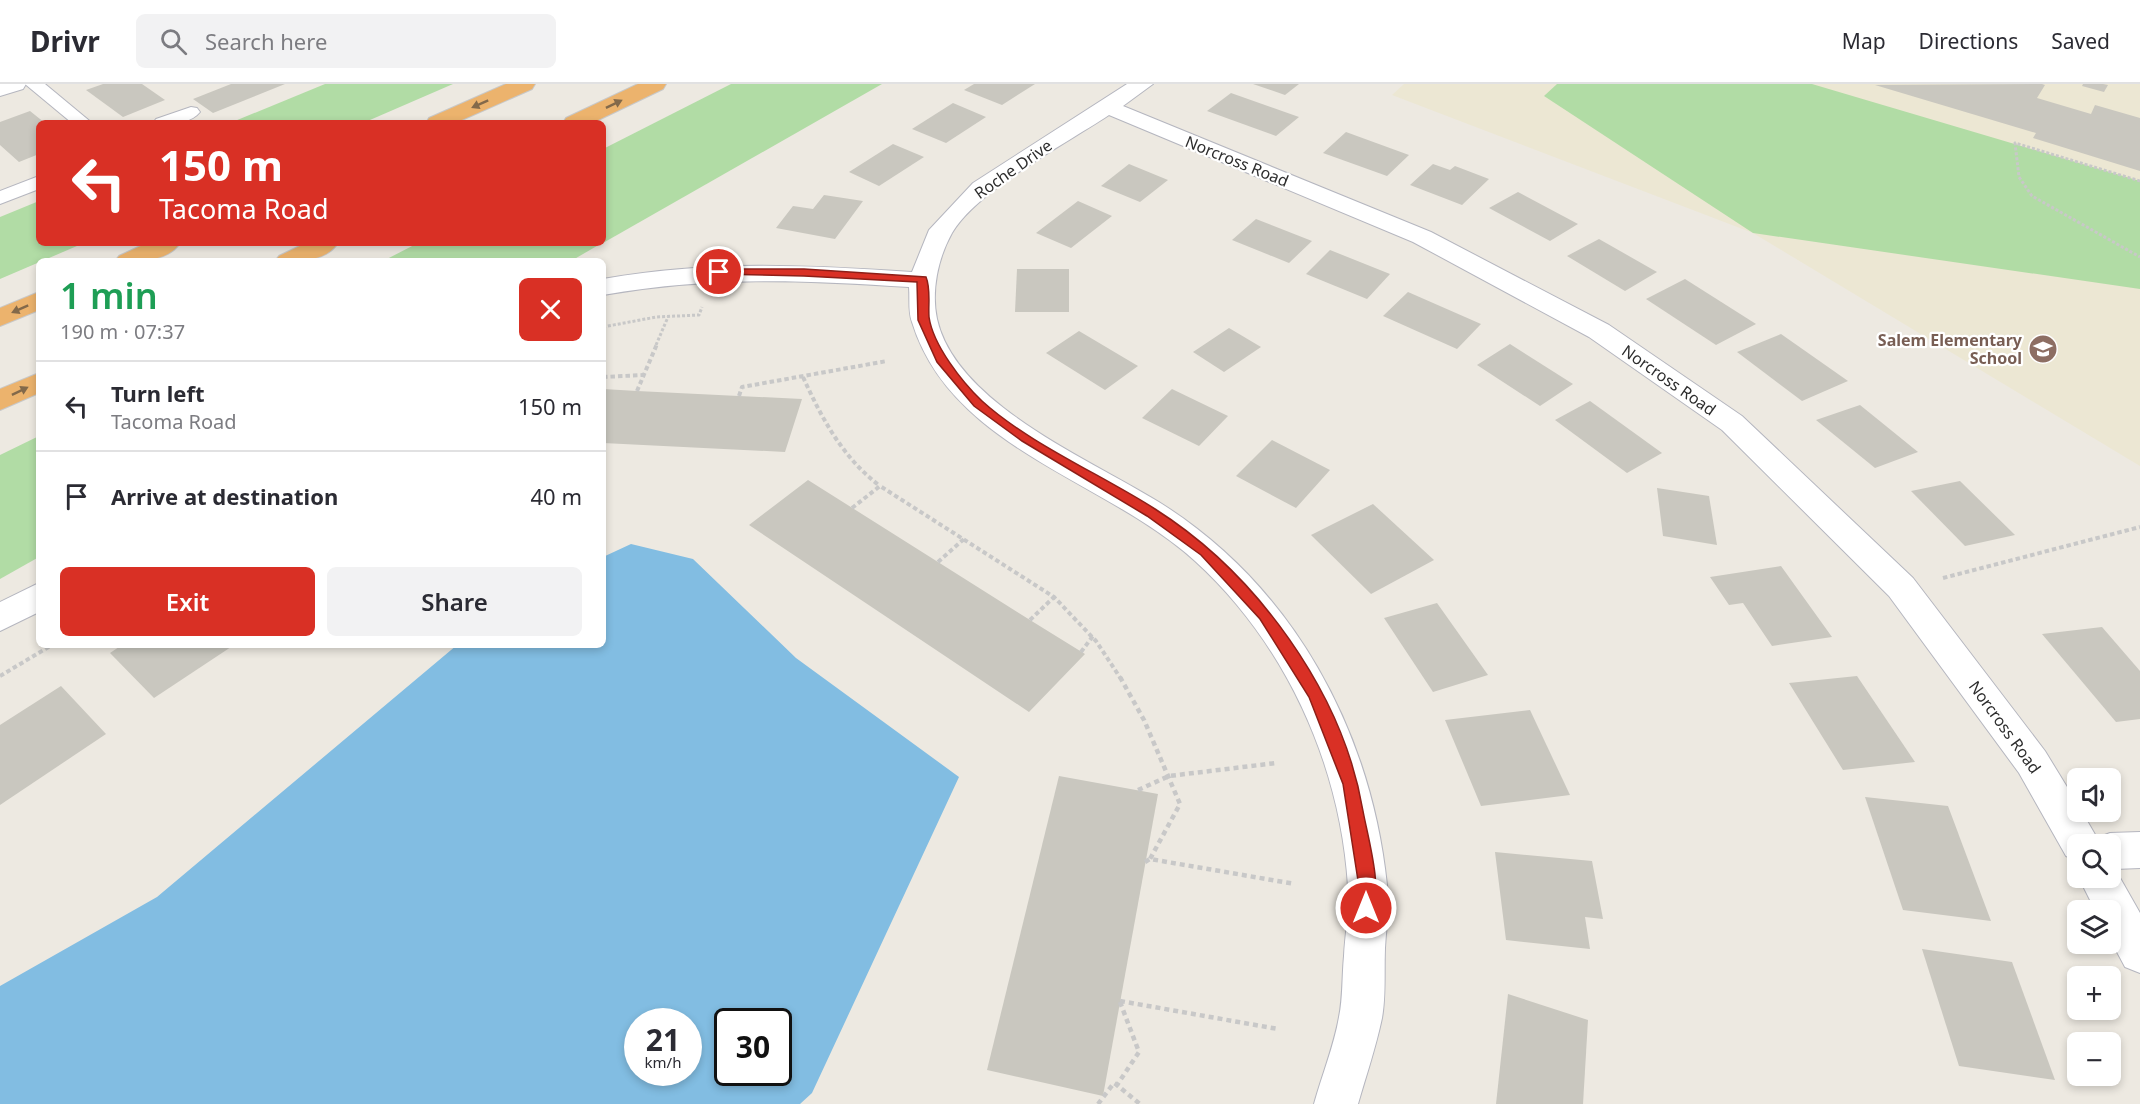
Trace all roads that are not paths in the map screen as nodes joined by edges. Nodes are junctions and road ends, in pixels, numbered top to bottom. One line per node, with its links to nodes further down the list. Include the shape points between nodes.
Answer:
1 (15, 84): 6 (street)
2 (34, 84): 9 (lane)
3 (524, 84): 11 (highway, one-way to 11)
4 (655, 84): 12 (highway, one-way to 4)
5 (1142, 84): 7 (street, Roche Drive)
6 (0, 90)
7 (1108, 107): 19 (street, Roche Drive, via 981,188 941,230); 27 (street, Norcross Road, via 1422,237 1599,331 1732,423 1901,587 2032,762)
8 (191, 112): 10 (lane)
9 (79, 120)
10 (170, 120)
11 (444, 120)
12 (580, 120)
13 (36, 183): 14 (lane)
14 (2, 195)
15 (161, 246): 17 (highway)
16 (320, 246): 18 (highway)
17 (135, 258)
18 (294, 258)
19 (922, 279): 20 (street, via 719,272); 32 (street, Roche Drive, via 924,320 942,362 978,404 1026,438 1152,513 1206,552 1265,615 1316,694 1351,784 1368,887 1361,1016)
20 (606, 286)
21 (36, 301): 22 (highway, one-way to 22)
22 (0, 318)
23 (36, 383): 24 (highway, one-way to 23)
24 (0, 400)
25 (36, 598): 26 (street)
26 (0, 618)
27 (2074, 834)
28 (2140, 850): 29 (street)
29 (2121, 851)
30 (2105, 888): 31 (street)
31 (2140, 952)
32 (1336, 1104)

